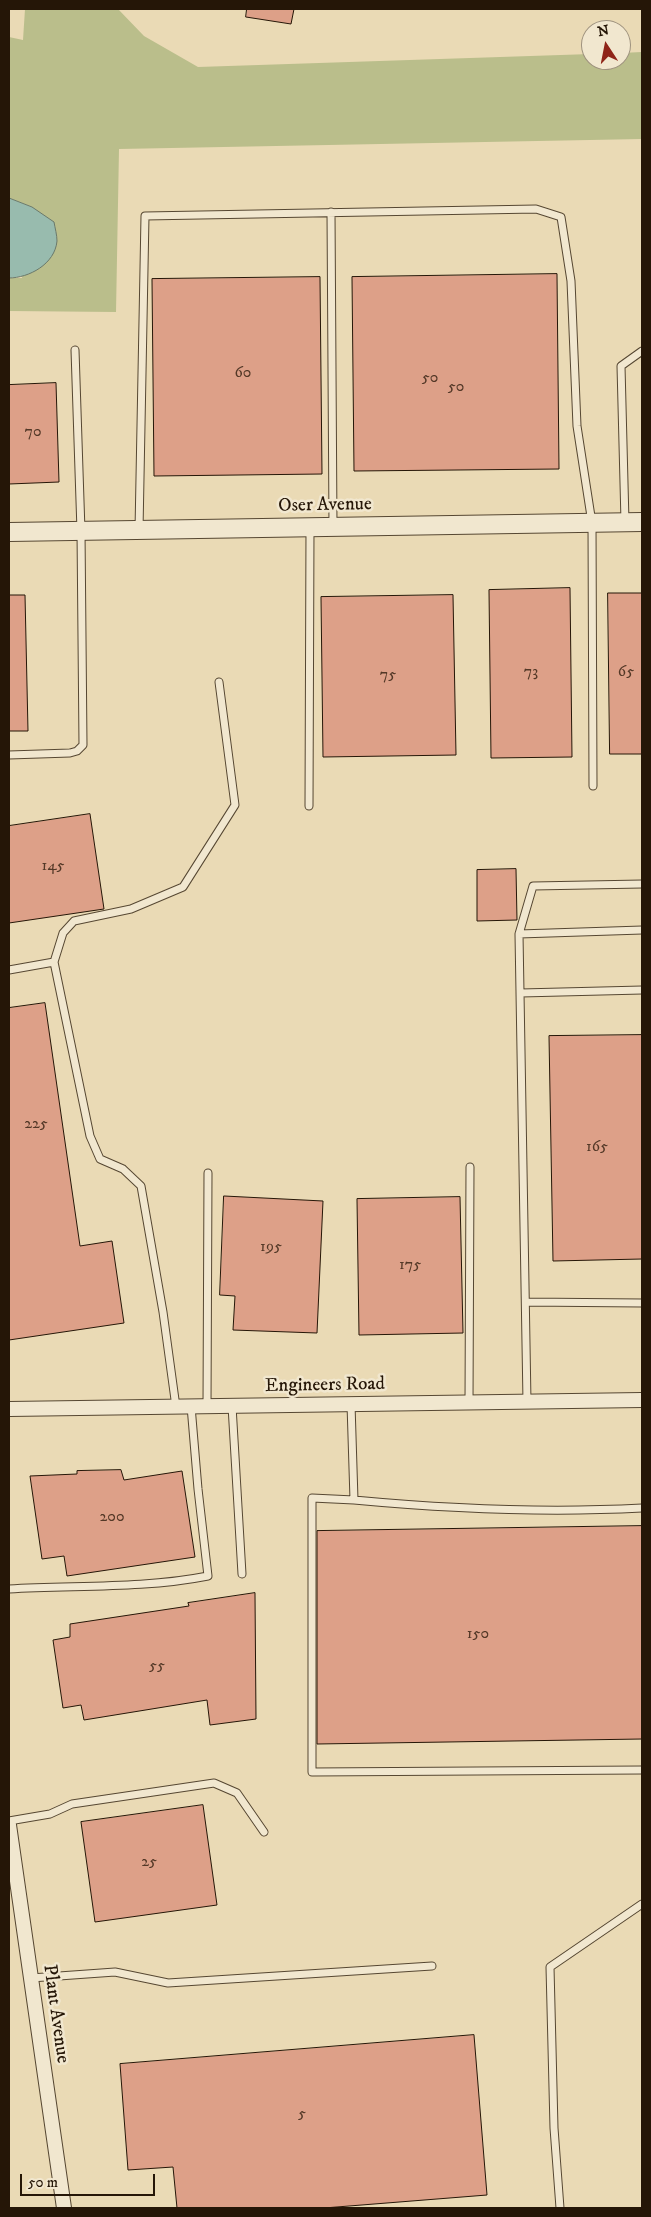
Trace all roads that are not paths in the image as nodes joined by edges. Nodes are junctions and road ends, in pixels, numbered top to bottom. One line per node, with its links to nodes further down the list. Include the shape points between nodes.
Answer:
1 (331, 212): 5 (lane, via 536,209 561,217 572,281 576,426); 7 (lane); 8 (lane, via 145,216)
2 (75, 350): 9 (lane)
3 (642, 351): 4 (lane, via 621,366)
4 (634, 522): 5 (street, Oser Avenue)
5 (592, 523): 7 (street, Oser Avenue); 13 (lane)
6 (310, 527): 7 (street, Oser Avenue); 8 (street, Oser Avenue); 14 (lane)
7 (333, 527)
8 (139, 530): 9 (street, Oser Avenue)
9 (81, 531): 10 (street, Oser Avenue); 12 (lane, via 83,746 70,753)
10 (9, 532)
11 (219, 682): 18 (lane, via 235,805 183,887 131,910 74,921 63,933)
12 (9, 755)
13 (593, 786)
14 (310, 806)
15 (642, 884): 17 (lane, via 533,886)
16 (642, 930): 17 (lane)
17 (518, 934): 21 (lane)
18 (54, 962): 19 (lane); 30 (lane, via 90,1136 100,1159 123,1169 141,1186)
19 (9, 970)
20 (642, 990): 21 (lane)
21 (520, 994): 24 (lane)
22 (470, 1167): 28 (lane)
23 (208, 1173): 32 (lane)
24 (526, 1302): 25 (lane); 27 (lane)
25 (642, 1302)
26 (642, 1400): 27 (street, Engineers Road)
27 (528, 1402): 28 (street, Engineers Road)
28 (469, 1403): 29 (street, Engineers Road)
29 (352, 1404): 33 (street, Engineers Road); 35 (lane)
30 (176, 1406): 31 (street, Engineers Road); 34 (street, Engineers Road)
31 (191, 1406): 32 (street, Engineers Road); 38 (lane, via 208,1576 119,1587)
32 (207, 1406): 33 (street, Engineers Road)
33 (232, 1406): 37 (lane)
34 (9, 1409)
35 (354, 1500): 36 (lane, via 424,1507 552,1511); 39 (lane, via 312,1498 312,1772)
36 (642, 1508)
37 (242, 1574)
38 (9, 1589)
39 (642, 1770)
40 (9, 1821): 42 (lane, via 50,1814 72,1804 214,1783 236,1794)
41 (9, 1826): 43 (street, Plant Avenue)
42 (264, 1832)
43 (13, 1879): 46 (street, Plant Avenue)
44 (642, 1904): 48 (lane, via 550,1967 554,2128)
45 (432, 1966): 46 (lane, via 168,1983 115,1972)
46 (31, 1978): 47 (street, Plant Avenue)
47 (64, 2208)
48 (560, 2208)

